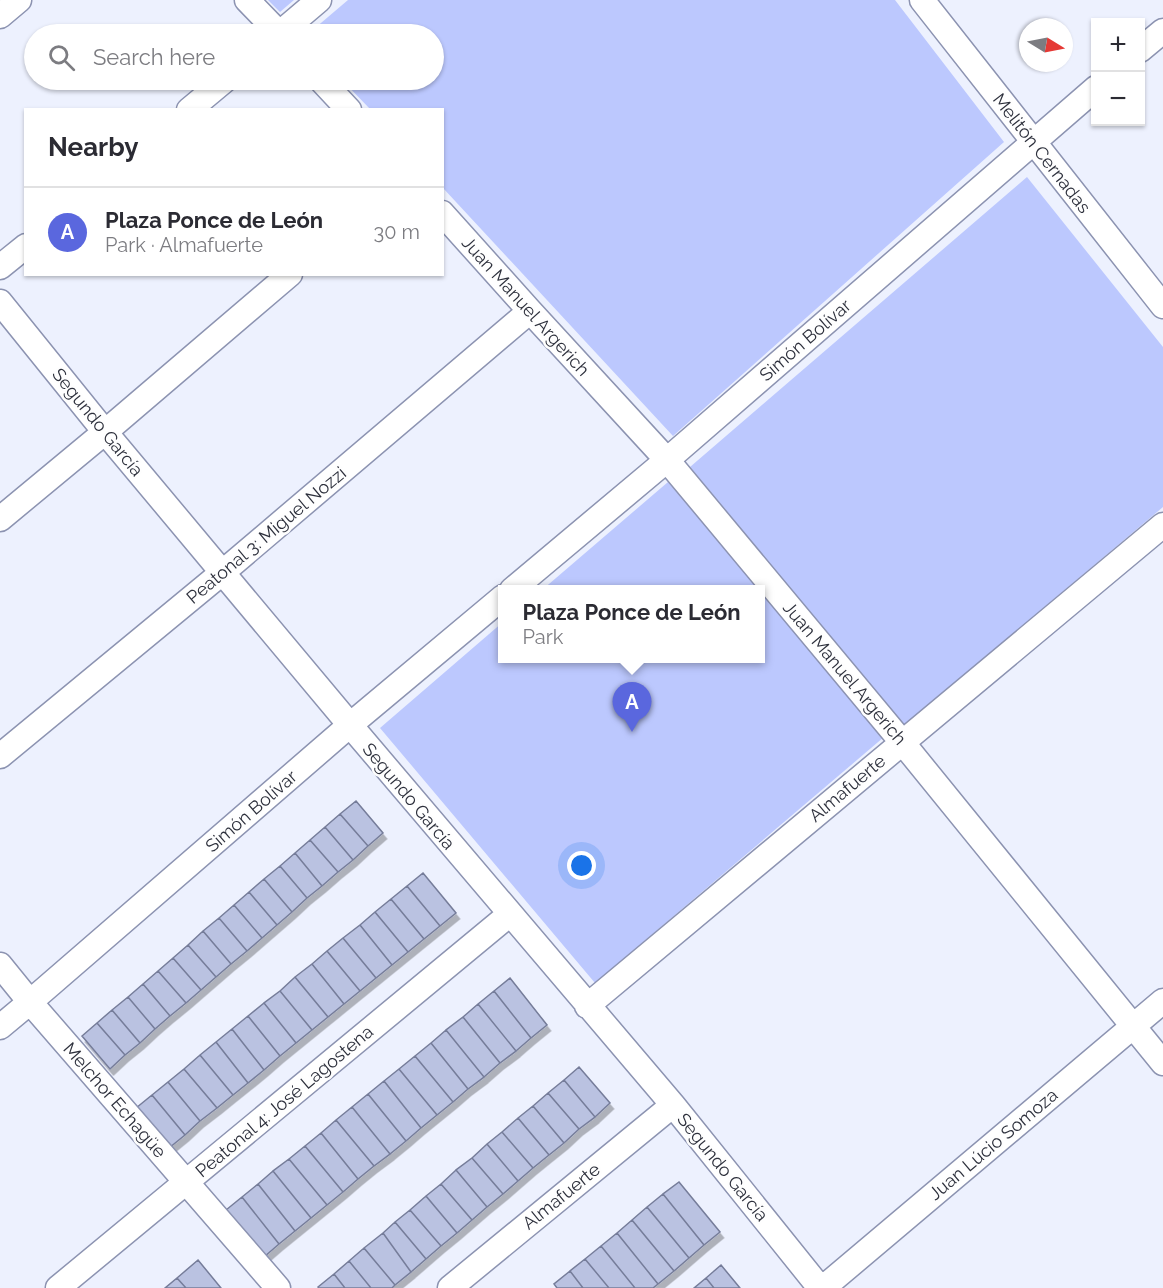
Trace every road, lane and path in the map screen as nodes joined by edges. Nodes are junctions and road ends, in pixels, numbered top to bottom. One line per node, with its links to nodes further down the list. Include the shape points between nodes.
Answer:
1 (19, 0): 5 (street)
2 (247, 0): 6 (street)
3 (319, 0): 7 (street)
4 (922, 0): 15 (street, Melitón Cernadas)
5 (0, 16)
6 (270, 24)
7 (291, 24)
8 (1163, 31): 9 (street)
9 (1145, 46)
10 (213, 90): 13 (street)
11 (330, 90): 14 (street)
12 (1091, 91): 15 (street, Simón Bolívar)
13 (191, 108)
14 (347, 108)
15 (1033, 142): 21 (street, Melitón Cernadas); 24 (street, Simón Bolívar)
16 (444, 215): 22 (street, Juan Manuel Argerich)
17 (24, 248): 18 (street)
18 (0, 267)
19 (288, 276): 23 (street)
20 (0, 302): 23 (street, Segundo García)
21 (1163, 306)
22 (530, 311): 24 (street, Juan Manuel Argerich); 27 (street, Peatonal 3: Miguel Nozzi)
23 (105, 432): 25 (street); 27 (street, Segundo García)
24 (667, 460): 28 (street, Simón Bolívar); 31 (street, Juan Manuel Argerich)
25 (0, 519)
26 (1163, 525): 31 (street, Almafuerte)
27 (223, 572): 30 (street, Segundo García); 32 (street, Peatonal 3: Miguel Nozzi)
28 (518, 585)
29 (498, 601): 30 (street, Simón Bolívar)
30 (350, 725): 33 (street, Segundo García); 36 (street, Simón Bolívar)
31 (902, 742): 37 (street, Almafuerte); 38 (street, Juan Manuel Argerich)
32 (0, 756)
33 (510, 914): 37 (street, Segundo García); 42 (street, Peatonal 4: José Lagostena)
34 (0, 965): 36 (street, Melchor Echagüe)
35 (1163, 1001): 38 (street, Juan Lúcio Somoza)
36 (30, 1002): 39 (street, Simón Bolívar); 42 (street, Melchor Echagüe)
37 (587, 1006): 41 (street, Segundo García)
38 (1132, 1026): 40 (street, Juan Manuel Argerich); 46 (street, Juan Lúcio Somoza)
39 (0, 1027)
40 (1163, 1063)
41 (673, 1105): 45 (street, Almafuerte); 46 (street, Segundo García)
42 (186, 1183): 43 (street, Peatonal 4: José Lagostena); 44 (street, Melchor Echagüe)
43 (57, 1288)
44 (278, 1288)
45 (450, 1288)
46 (821, 1288)

